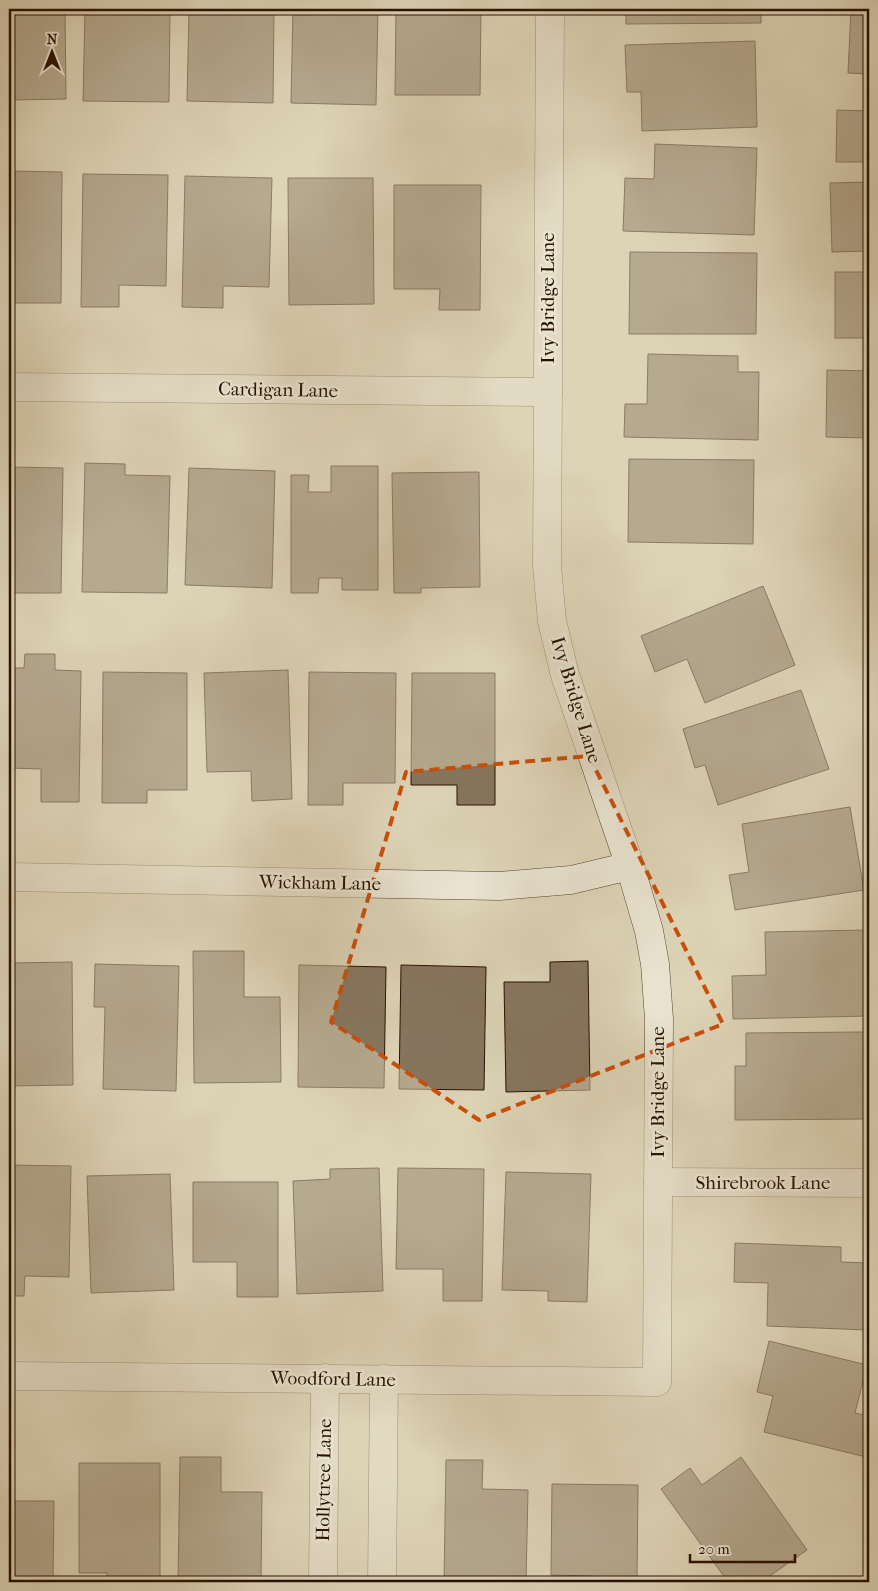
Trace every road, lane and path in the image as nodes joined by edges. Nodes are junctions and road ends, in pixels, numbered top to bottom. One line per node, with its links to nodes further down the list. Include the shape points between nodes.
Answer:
1 (550, 9): 3 (street, Ivy Bridge Lane)
2 (9, 387): 3 (street, Cardigan Lane)
3 (548, 392): 4 (street, Ivy Bridge Lane, via 547,566 552,621 565,675)
4 (630, 866): 5 (street, Wickham Lane, via 571,880 499,886); 6 (street, Ivy Bridge Lane, via 649,931 658,996)
5 (9, 877)
6 (658, 1182): 7 (street, Shirebrook Lane); 11 (street, Ivy Bridge Lane)
7 (869, 1183)
8 (9, 1376): 9 (street, Woodford Lane)
9 (325, 1378): 10 (street, Woodford Lane); 12 (street, Hollytree Lane)
10 (384, 1379): 11 (street, Woodford Lane); 13 (street)
11 (657, 1382)
12 (323, 1582)
13 (382, 1582)

